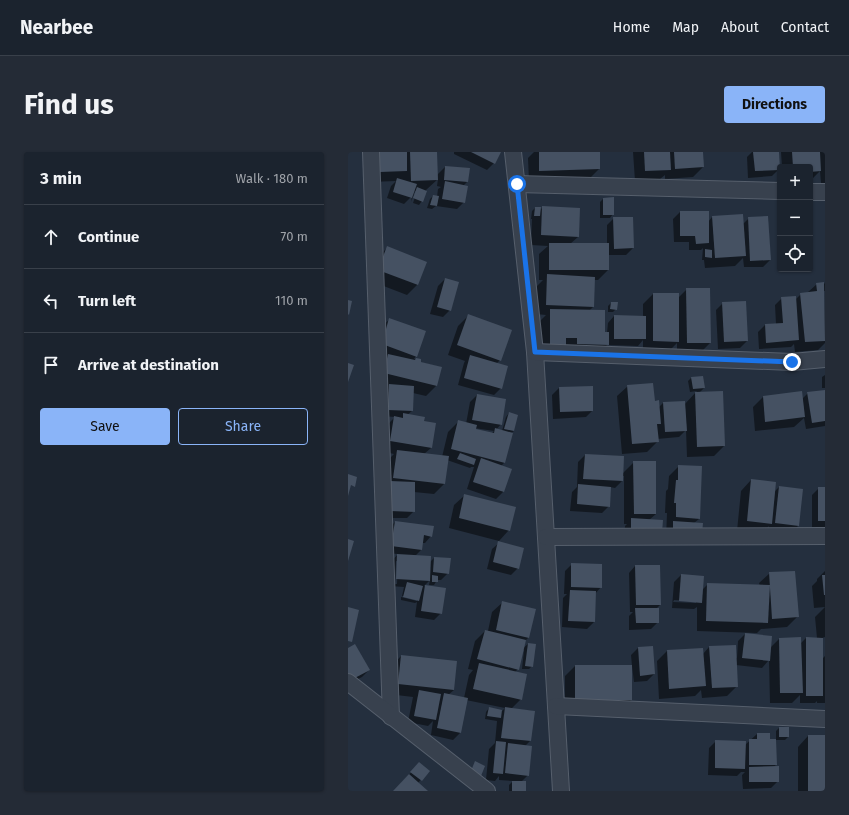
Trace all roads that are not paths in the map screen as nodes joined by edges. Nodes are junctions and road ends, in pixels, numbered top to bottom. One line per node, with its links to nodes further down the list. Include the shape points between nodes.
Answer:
1 (371, 152): 13 (street)
2 (513, 152): 3 (street)
3 (517, 184): 4 (street); 7 (street)
4 (777, 191)
5 (813, 192): 6 (street)
6 (825, 192)
7 (535, 352): 8 (street, via 792,362); 10 (street)
8 (825, 359)
9 (825, 536): 10 (street)
10 (546, 538): 12 (street)
11 (348, 682): 13 (street)
12 (556, 706): 14 (street); 16 (street)
13 (391, 717): 15 (street)
14 (825, 719)
15 (487, 791)
16 (561, 791)

